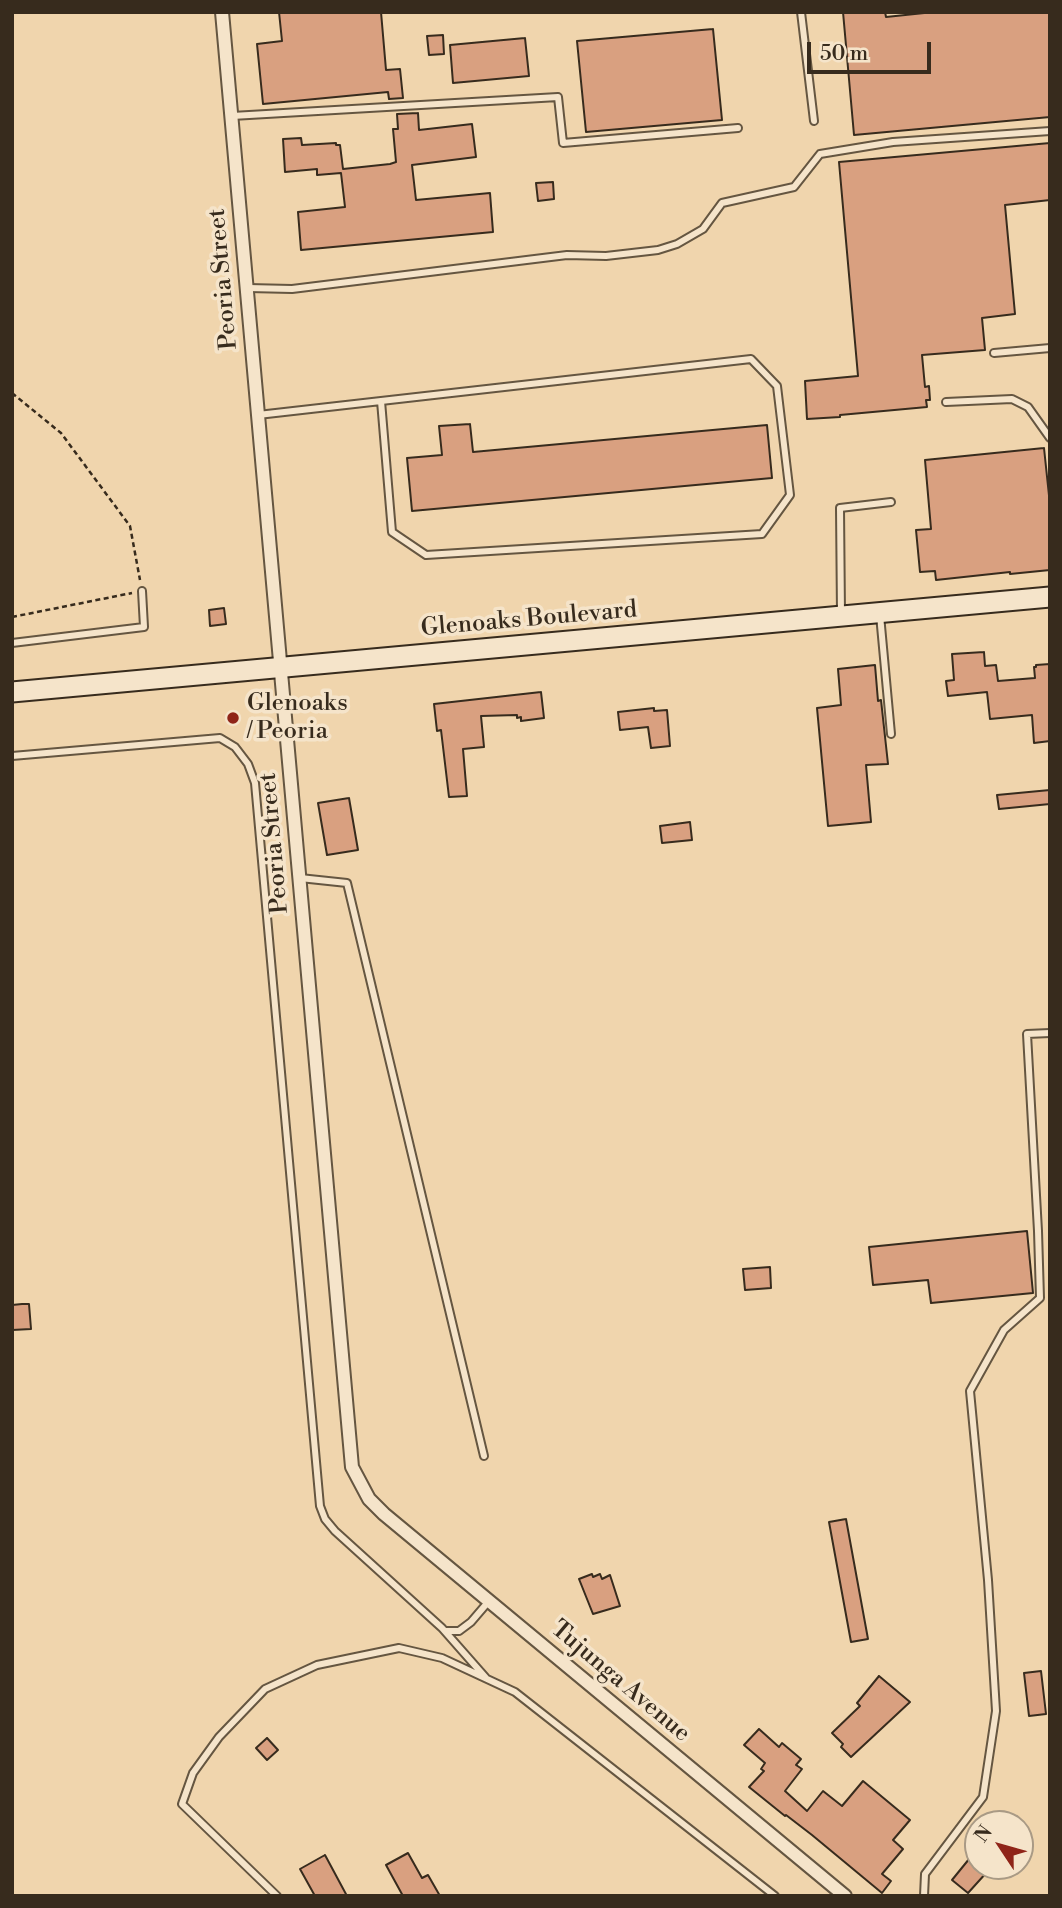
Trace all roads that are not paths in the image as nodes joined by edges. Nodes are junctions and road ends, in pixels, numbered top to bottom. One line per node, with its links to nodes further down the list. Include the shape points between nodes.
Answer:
1 (222, 12): 3 (street, Peoria Street)
2 (801, 12): 4 (lane)
3 (230, 116): 5 (lane, via 558,97 563,143); 7 (street, Peoria Street)
4 (814, 121)
5 (738, 128)
6 (1050, 131): 7 (lane, via 893,142 820,154 794,187 722,204 703,229 658,250 568,255 292,289)
7 (246, 288): 12 (street, Peoria Street)
8 (1050, 348): 9 (lane)
9 (994, 353)
10 (381, 401): 10 (lane, via 392,532 426,555 762,534 790,495 777,386 751,359); 12 (lane)
11 (946, 402): 13 (lane, via 1012,399 1028,407)
12 (258, 415): 20 (street, Peoria Street)
13 (1050, 438)
14 (891, 502): 18 (lane, via 840,508)
15 (142, 591): 19 (lane, via 144,627)
16 (1050, 597): 17 (main road, Glenoaks Boulevard)
17 (880, 613): 18 (main road, Glenoaks Boulevard); 22 (lane)
18 (841, 616): 20 (main road, Glenoaks Boulevard)
19 (12, 643)
20 (281, 667): 21 (main road, Glenoaks Boulevard); 24 (street, Peoria Street)
21 (12, 692)
22 (891, 734)
23 (12, 756): 29 (lane, via 220,738 235,747 248,764 255,783 320,1506 335,1531)
24 (300, 878): 26 (lane, via 347,883); 27 (street, Peoria Street, via 352,1467)
25 (1050, 1033): 34 (lane, via 1027,1034 1040,1298 1004,1330 970,1391 996,1711 983,1797 925,1874)
26 (484, 1456)
27 (369, 1499): 28 (street, Tujunga Avenue)
28 (489, 1601): 29 (lane, via 459,1631); 33 (street, Tujunga Avenue)
29 (445, 1631): 30 (lane)
30 (485, 1678): 31 (lane, via 442,1658 399,1648 317,1665 265,1689 219,1737 193,1773 183,1804); 32 (lane, via 515,1692)
31 (277, 1896)
32 (775, 1896)
33 (845, 1896)
34 (924, 1896)

